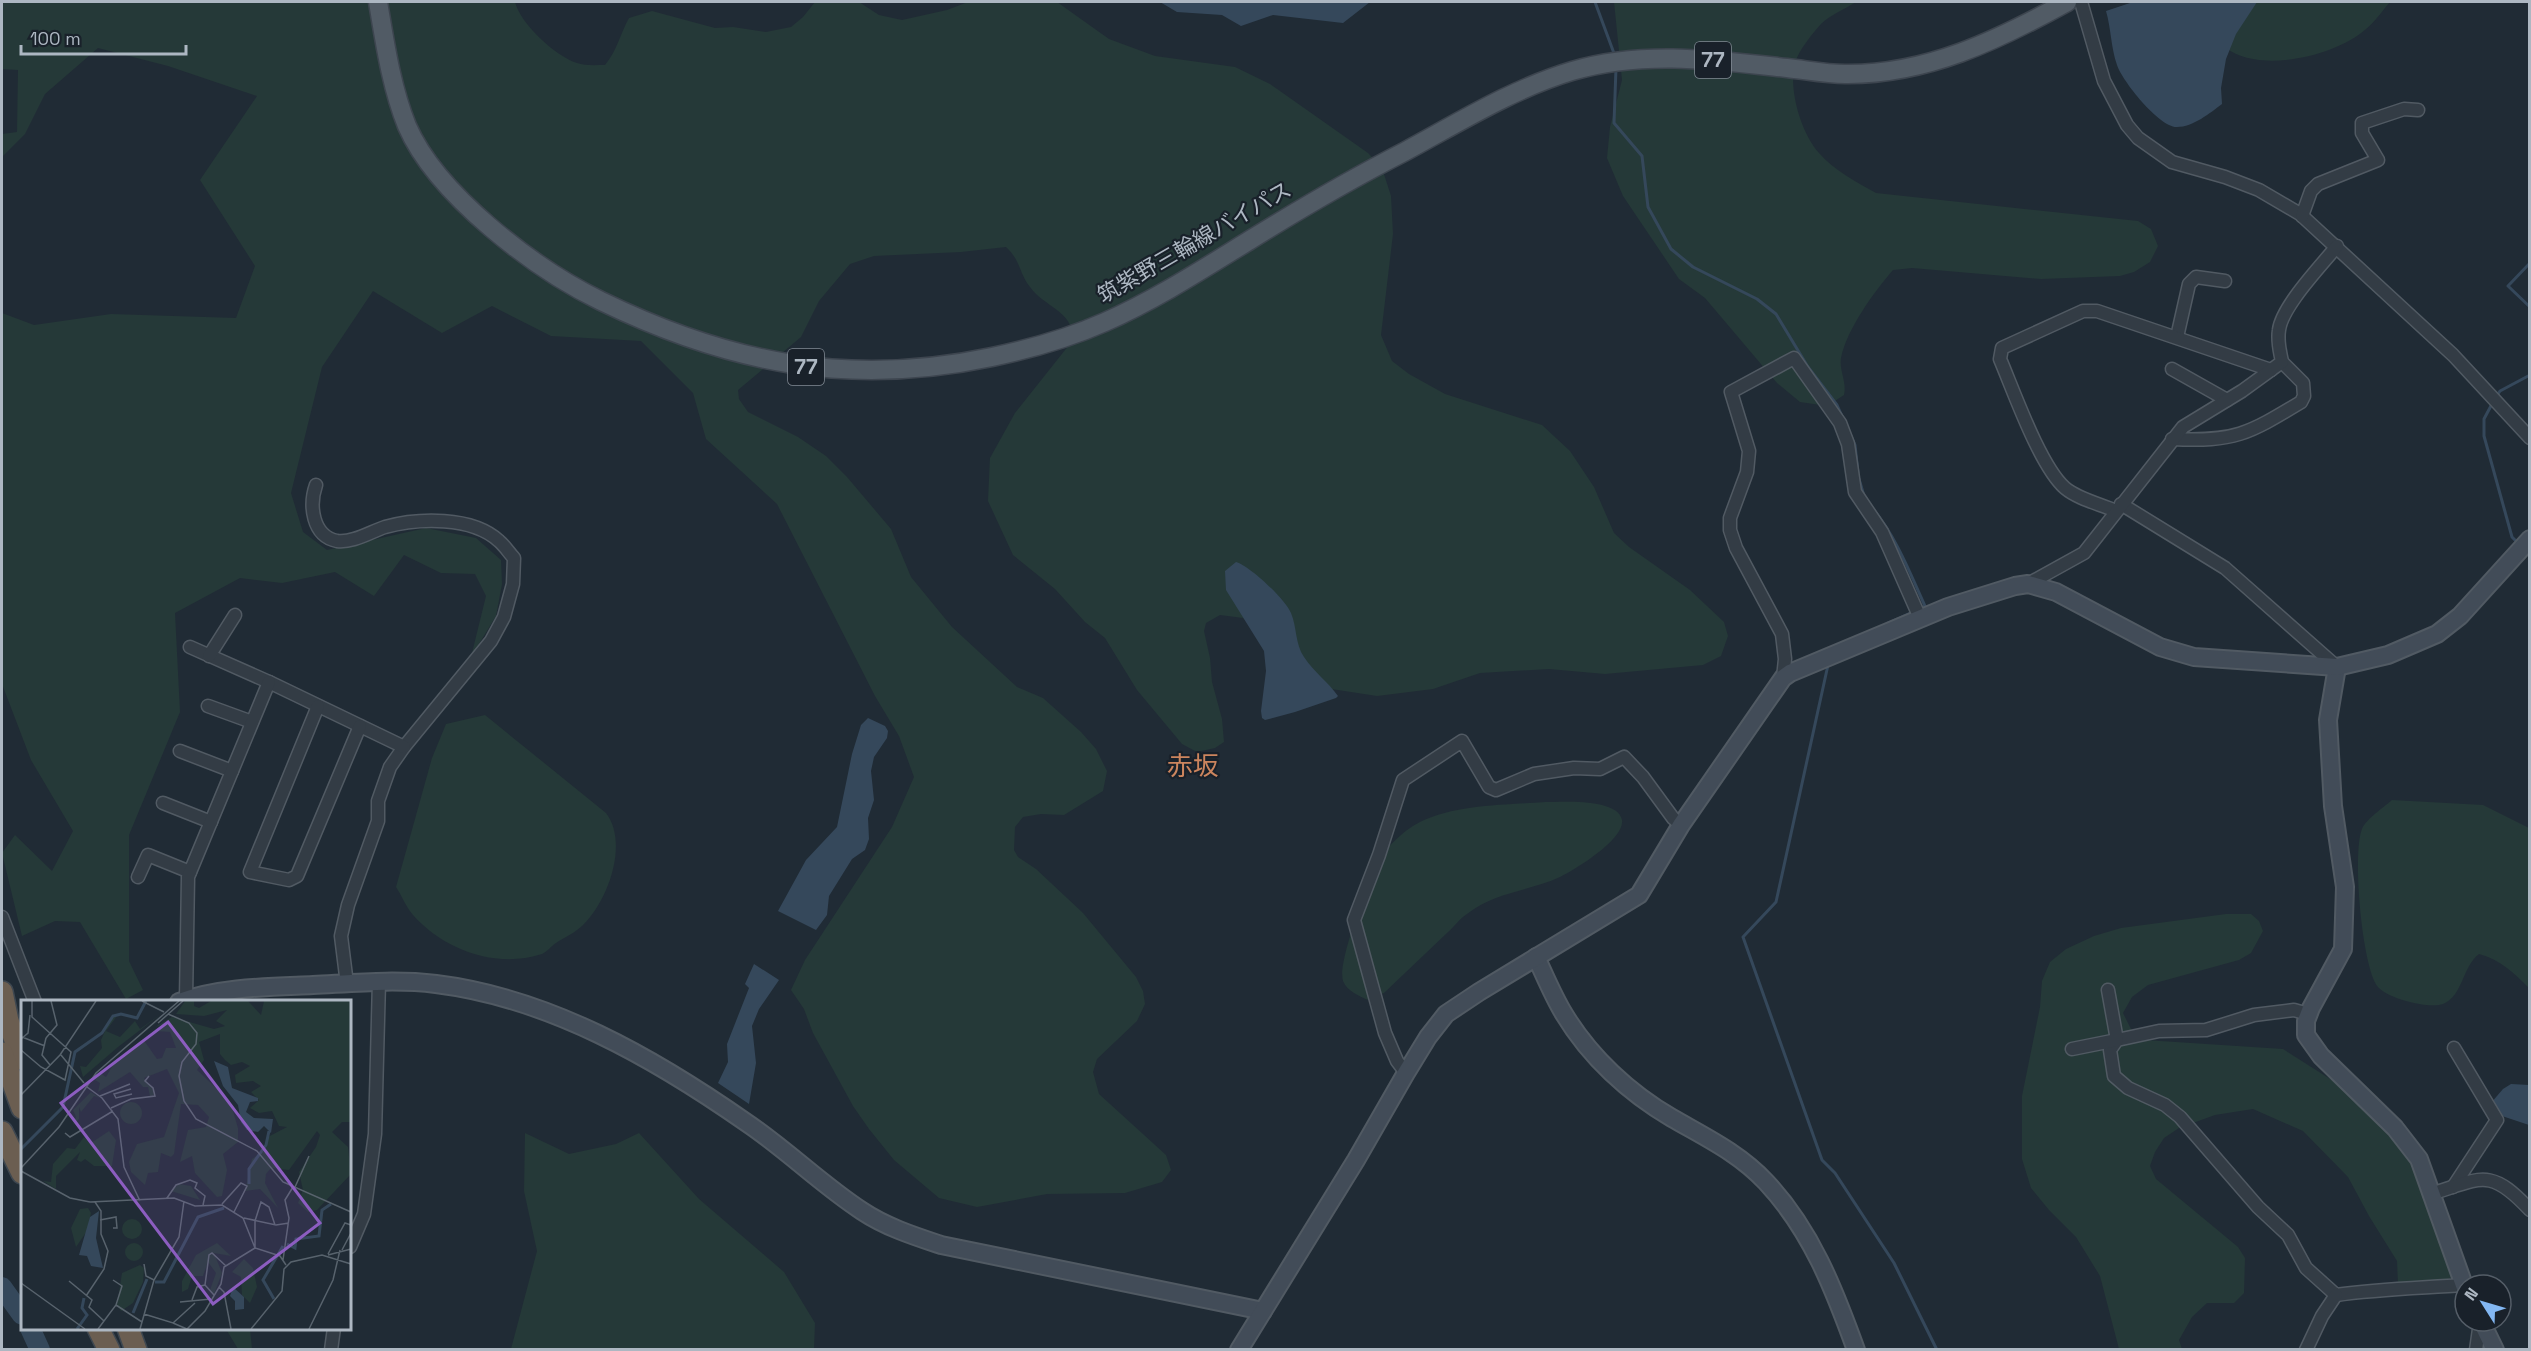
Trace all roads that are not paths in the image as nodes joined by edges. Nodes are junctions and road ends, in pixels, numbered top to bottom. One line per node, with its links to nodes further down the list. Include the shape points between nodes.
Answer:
1 (378, 2): 2 (main road, 筑紫野三輪線バイパス / 77, via 395,93 409,131 451,189 532,259 582,291 648,324 730,351 815,368 883,371 946,367 1028,350 1104,323 1473,114 1523,89 1573,71 1679,57 1843,75 1894,71 1977,48)
2 (2067, 2)
3 (2081, 2): 5 (street, via 2104,81 2138,138 2172,162 2259,190)
4 (2418, 110): 5 (street, via 2404,109 2362,123 2362,133 2378,160 2318,184 2311,191)
5 (2302, 216): 6 (street)
6 (2337, 246): 9 (street, via 2284,313 2277,343); 13 (street, via 2452,355)
7 (2225, 280): 8 (street, via 2196,277 2189,284)
8 (2177, 337): 11 (street); 16 (street, via 2097,311 2083,311 2002,348 1999,354 2044,459 2064,487)
9 (2282, 362): 11 (street); 14 (street, via 2303,383 2301,402 2265,425 2236,436)
10 (2172, 369): 12 (street)
11 (2271, 370): 12 (street)
12 (2227, 400): 14 (street, via 2196,417)
13 (2529, 438)
14 (2172, 439): 16 (street)
15 (316, 485): 30 (street, via 310,500 318,529 336,541 349,541 420,519 438,519 478,529 498,540 514,558 513,584 504,617 491,641)
16 (2119, 508): 18 (street, via 2084,553); 23 (street, via 2225,568)
17 (2529, 539): 23 (street, via 2460,616 2437,634 2388,655)
18 (2028, 584): 20 (street); 23 (street, via 2056,592 2160,647 2194,657)
19 (235, 615): 22 (street)
20 (1920, 618): 24 (street); 24 (street, via 1882,532 1859,500 1840,423 1794,358 1731,392 1749,451 1730,530 1782,634)
21 (190, 647): 22 (street)
22 (209, 656): 25 (street)
23 (2337, 667): 46 (street, via 2328,720 2333,806 2345,887 2343,949)
24 (1783, 678): 35 (street)
25 (269, 682): 27 (street); 28 (street)
26 (208, 706): 28 (street)
27 (318, 706): 29 (street); 29 (street, via 250,872 289,880 297,876)
28 (252, 722): 32 (street)
29 (360, 726): 30 (street)
30 (404, 747): 41 (street, via 390,767 378,801 378,820 348,905 341,936)
31 (180, 751): 32 (street)
32 (232, 771): 34 (street)
33 (163, 802): 34 (street)
34 (211, 822): 36 (street)
35 (1681, 825): 39 (street, via 1640,895); 52 (street, via 1624,757 1600,769 1534,774 1496,790 1489,787 1462,741 1403,780 1354,920 1385,1033)
36 (190, 872): 37 (street, via 148,855); 45 (street)
37 (138, 877)
38 (2, 918): 44 (street)
39 (1536, 957): 52 (street, via 1446,1014); 75 (street, via 1563,1013 1599,1061 1636,1095 1744,1162 1789,1209 1827,1274)
40 (380, 981): 41 (street); 59 (street, via 375,1134 363,1214); 63 (street, via 481,991 553,1009 693,1087 862,1211 898,1230 941,1245)
41 (347, 984): 45 (street, via 215,992)
42 (2108, 990): 47 (street)
43 (2, 992): 51 (highway)
44 (34, 1000)
45 (182, 1000)
46 (2308, 1014): 47 (street, via 2294,1010 2254,1015 2206,1030 2159,1031); 57 (street, via 2306,1035 2320,1056 2395,1128 2419,1159)
47 (2117, 1040): 49 (street); 62 (street, via 2110,1050 2118,1082 2165,1105 2180,1117 2258,1208 2288,1235 2306,1268)
48 (2454, 1048): 56 (street, via 2497,1120)
49 (2072, 1049)
50 (2, 1053): 53 (highway)
51 (21, 1056)
52 (1406, 1073): 63 (street)
53 (21, 1105)
54 (2, 1132): 55 (highway)
55 (21, 1171)
56 (2453, 1187): 57 (street); 58 (street, via 2483,1179 2499,1182 2511,1189)
57 (2431, 1194): 60 (street)
58 (2529, 1210)
59 (351, 1244)
60 (2459, 1273)
61 (2453, 1287): 62 (street)
62 (2336, 1295): 76 (street)
63 (1263, 1311): 74 (street)
64 (99, 1330): 70 (highway)
65 (106, 1330): 71 (highway)
66 (128, 1330): 72 (highway)
67 (334, 1330): 73 (street)
68 (2478, 1333): 77 (street)
69 (2487, 1333): 78 (street)
70 (109, 1350)
71 (114, 1350)
72 (136, 1350)
73 (331, 1350)
74 (1239, 1350)
75 (1856, 1350)
76 (2306, 1350)
77 (2476, 1350)
78 (2495, 1350)

